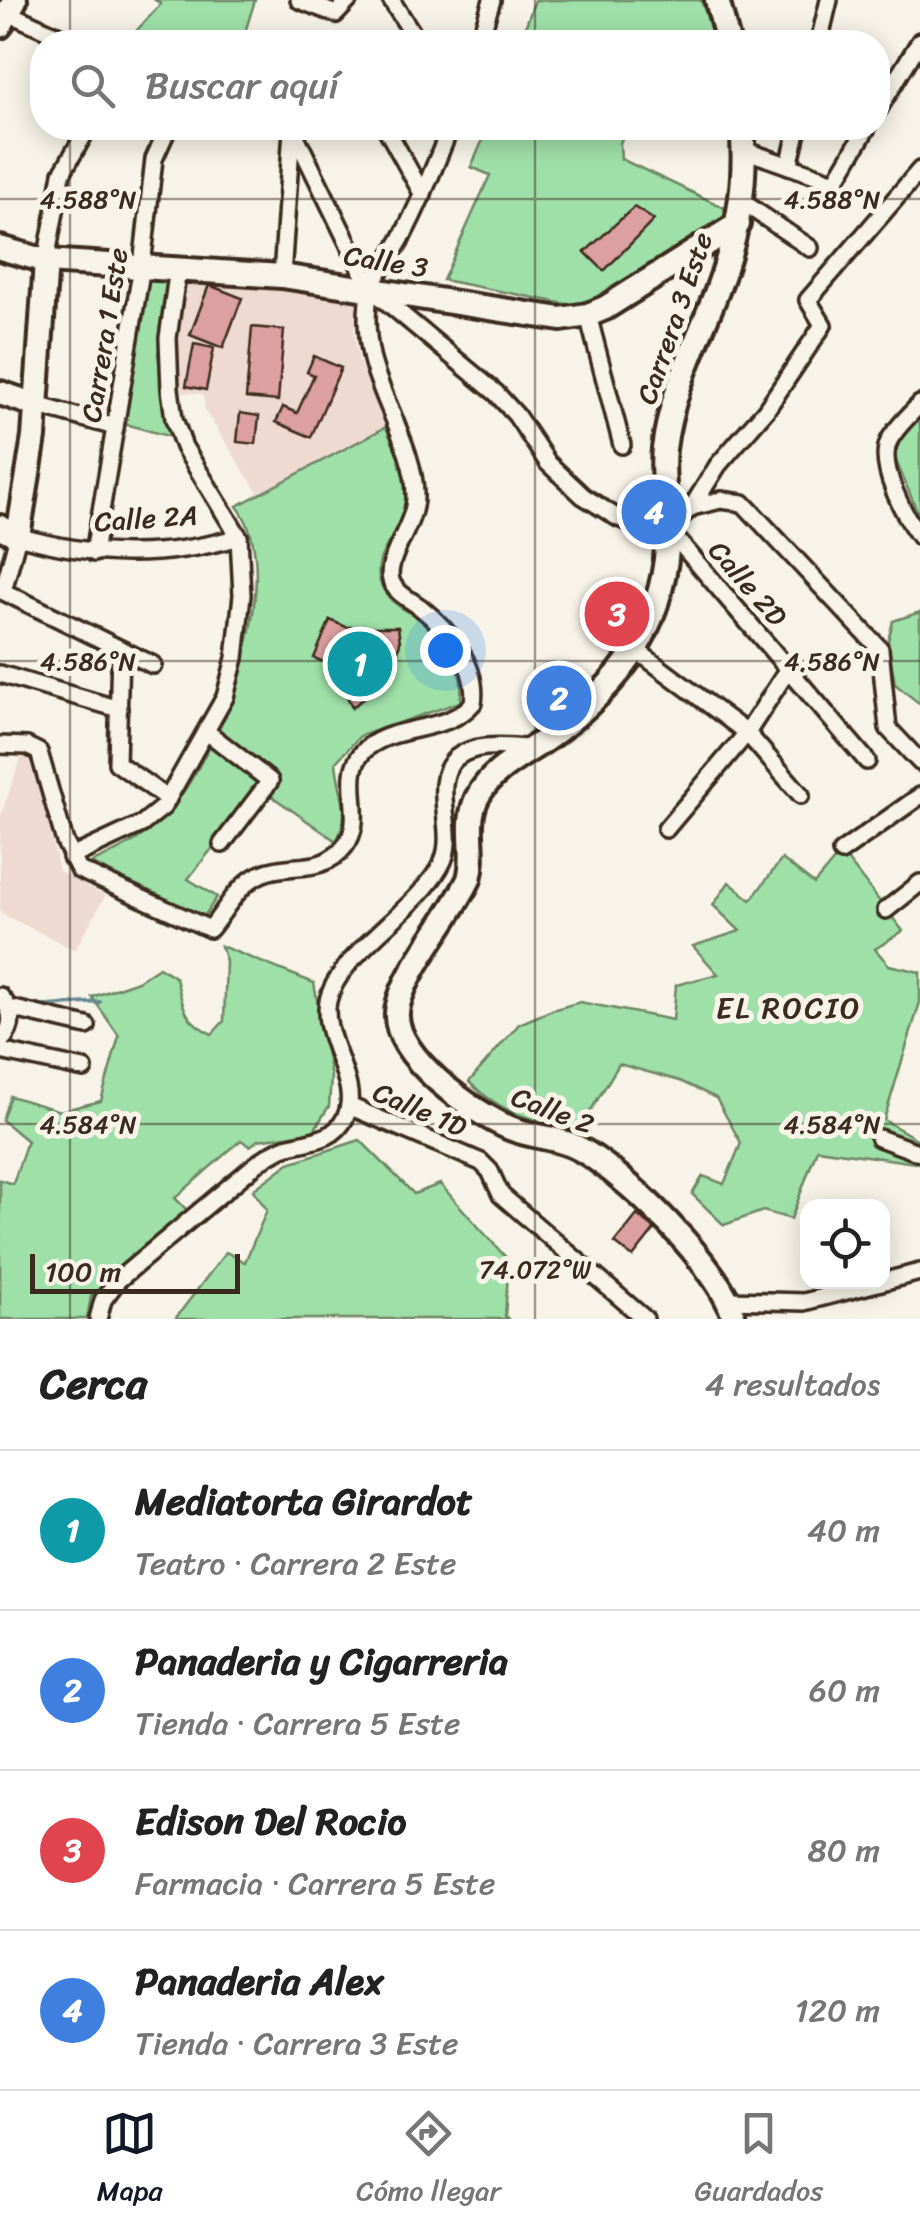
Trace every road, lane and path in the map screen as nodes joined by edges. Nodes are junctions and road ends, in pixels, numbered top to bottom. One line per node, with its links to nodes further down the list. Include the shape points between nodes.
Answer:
1 (299, 0): 2 (street, via 336,14)
2 (349, 0)
3 (390, 0): 9 (street)
4 (492, 0): 10 (street)
5 (717, 0): 11 (street)
6 (829, 0): 12 (street)
7 (8, 13): 8 (street)
8 (46, 30)
9 (410, 30)
10 (483, 30)
11 (725, 30)
12 (822, 30)
13 (920, 41): 14 (street)
14 (890, 90)
15 (81, 140): 31 (street, via 62,173)
16 (163, 140): 32 (street, Carrera 1 Este, via 154,159)
17 (291, 140): 34 (street)
18 (298, 140): 35 (street)
19 (393, 140): 27 (street)
20 (445, 140): 27 (street)
21 (743, 140): 28 (street, Carrera 3 Este)
22 (745, 140): 25 (street)
23 (795, 140): 25 (street)
24 (860, 140): 25 (street, via 834,182)
25 (789, 166)
26 (920, 170): 42 (street, via 808,300 824,325)
27 (423, 195): 35 (street)
28 (740, 212): 30 (street); 36 (street, Calle 3); 43 (street, Carrera 3 Este, via 670,415 662,469)
29 (0, 248): 31 (street, Calle 3)
30 (810, 248)
31 (46, 261): 32 (street, Calle 3); 39 (street)
32 (142, 266): 33 (street, Calle 3); 40 (street, Carrera 1 Este)
33 (178, 268): 34 (street, Calle 3); 45 (street, via 168,338 174,419)
34 (282, 276): 35 (street, Calle 3)
35 (370, 288): 36 (street, Calle 3, via 547,319); 43 (street, via 506,403 548,463 583,496 638,526); 67 (street, via 372,358 415,492 411,524 390,576 396,590 427,612 459,650 474,684 473,703 452,718 366,748 352,774 356,815 344,848 315,866 258,874 210,929 96,881)
36 (588, 315): 41 (street)
37 (0, 393): 39 (street)
38 (920, 404): 46 (street, via 887,448 896,492)
39 (36, 405): 40 (street); 44 (street)
40 (115, 427): 47 (street, Carrera 1 Este)
41 (622, 445)
42 (692, 507): 43 (street); 60 (street, via 742,502 880,648 888,728)
43 (668, 529): 50 (street, Carrera 3 Este, via 662,580); 52 (street, Calle 2D)
44 (9, 532): 47 (street, Calle 2A); 48 (street)
45 (239, 537): 47 (street, Calle 2A, via 186,548); 55 (street, via 235,658)
46 (920, 538)
47 (94, 553)
48 (1, 590): 49 (street)
49 (120, 650): 51 (street); 54 (street)
50 (636, 650): 56 (street); 58 (street)
51 (153, 665)
52 (789, 668): 56 (street); 59 (street, Calle 2D)
53 (0, 674): 54 (street)
54 (118, 709): 63 (street, via 117,763)
55 (207, 732): 63 (street); 65 (street, via 270,781)
56 (747, 734): 61 (street); 64 (street)
57 (0, 745): 67 (street, via 35,748 42,757)
58 (534, 748): 75 (street, via 480,748 452,763 444,778 444,859 335,982 326,1020); 80 (street, Calle 2, via 496,773 476,800 469,880 402,993 400,1034 413,1056 474,1108 511,1128 576,1147 609,1169 672,1227)
59 (867, 761)
60 (920, 762)
61 (801, 795)
62 (920, 796): 66 (street)
63 (168, 799): 67 (street, via 142,824)
64 (666, 829)
65 (222, 844)
66 (841, 852)
67 (71, 858)
68 (920, 883): 69 (street)
69 (886, 910)
70 (5, 1002): 71 (street); 72 (street, via 11,1022)
71 (87, 1026)
72 (0, 1042)
73 (0, 1051): 74 (street)
74 (84, 1069)
75 (349, 1106): 81 (street, via 333,1132 266,1157 118,1280); 82 (street, Calle 1D, via 481,1162 502,1196)
76 (879, 1138): 77 (street)
77 (920, 1152)
78 (920, 1272): 79 (street, via 820,1300)
79 (773, 1303): 80 (street); 83 (street)
80 (732, 1309)
81 (98, 1319)
82 (644, 1319)
83 (785, 1319)

